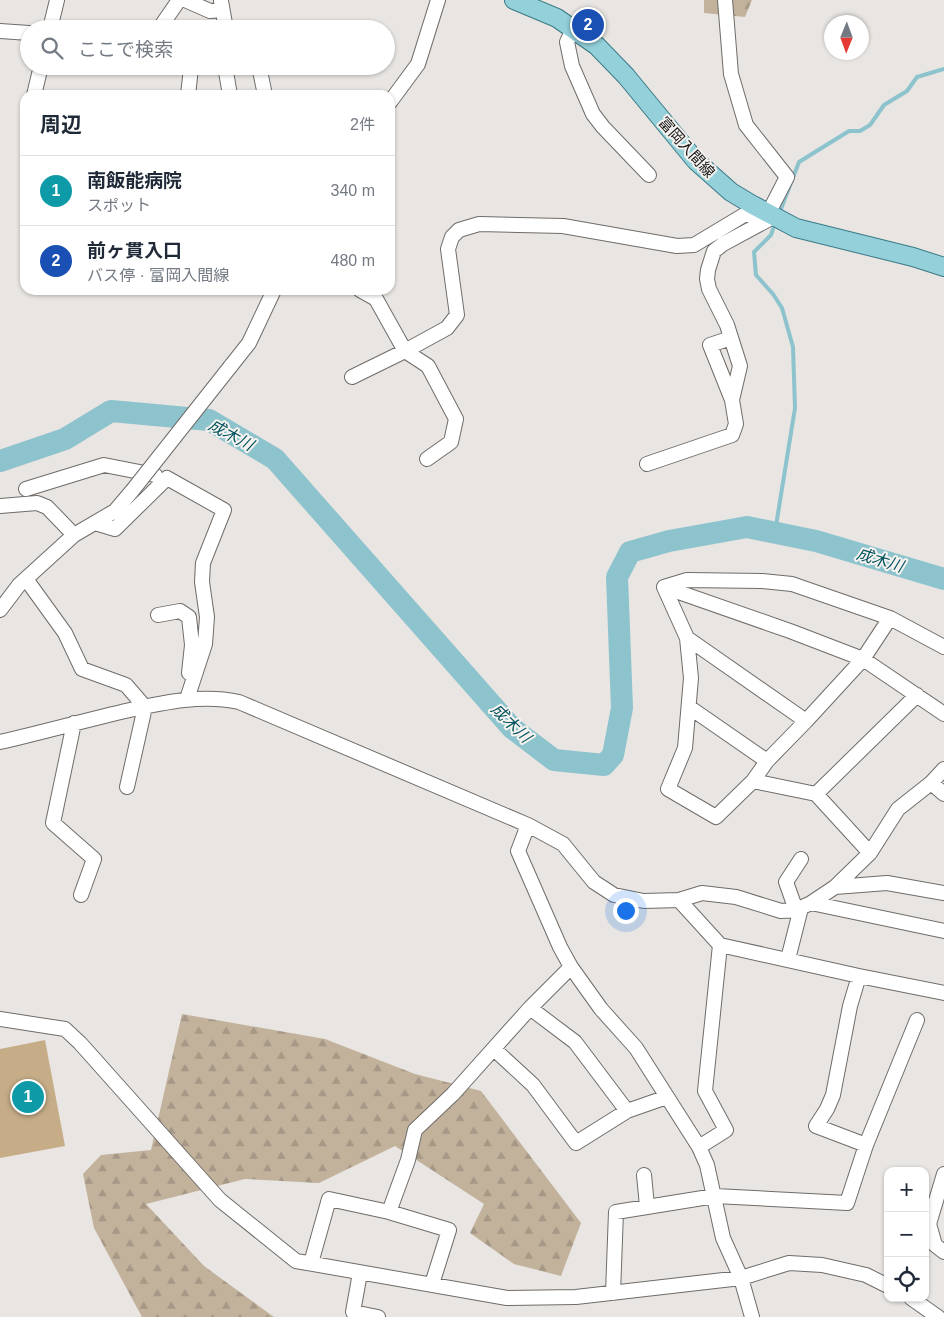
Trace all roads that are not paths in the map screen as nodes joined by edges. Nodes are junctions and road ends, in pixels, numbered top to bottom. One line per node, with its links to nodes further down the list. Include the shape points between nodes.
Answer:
1 (57, 0): 8 (street)
2 (178, 0): 9 (street)
3 (185, 0): 7 (street, via 210,10)
4 (438, 0): 22 (street, via 418,64)
5 (514, 0): 11 (main road, 富岡入間線)
6 (725, 0): 24 (street, via 731,74 746,125 787,177)
7 (221, 5): 10 (street)
8 (52, 20)
9 (165, 20)
10 (224, 20)
11 (573, 29): 23 (street, via 567,42 572,66 593,114); 24 (main road, 富岡入間線, via 612,61 696,161 731,192)
12 (0, 31): 13 (street)
13 (20, 32)
14 (39, 75): 18 (street)
15 (189, 75): 19 (street)
16 (227, 75): 20 (street)
17 (261, 75): 21 (street)
18 (35, 90)
19 (188, 90)
20 (229, 90)
21 (264, 90)
22 (395, 95)
23 (649, 175)
24 (770, 215): 25 (main road, 富岡入間線, via 812,233); 28 (street, via 723,244 714,251 710,261 709,289); 29 (street, via 744,215 694,245 677,246 564,226 480,224 459,230 452,237 448,249 457,315 447,328)
25 (943, 265)
26 (272, 295): 37 (street, bridge, via 249,342 230,367 115,511)
27 (369, 295): 29 (street, via 376,299)
28 (731, 338): 31 (street, via 740,366); 31 (street, via 710,345)
29 (405, 351): 30 (street); 32 (street, via 428,366 456,419 451,442)
30 (352, 377)
31 (732, 400): 33 (street, via 736,424 732,435)
32 (427, 459)
33 (647, 464)
34 (167, 478): 35 (street, via 104,465); 37 (street, via 115,529); 48 (street, via 224,510 203,563 202,582 208,617 204,644)
35 (26, 489)
36 (0, 506): 38 (street, via 37,503 47,508)
37 (95, 523): 38 (street)
38 (74, 535): 39 (street)
39 (26, 579): 41 (street); 49 (street, via 65,633 82,669 126,686)
40 (664, 587): 43 (street, via 687,580 792,584); 44 (street); 46 (street)
41 (0, 610)
42 (158, 615): 48 (street, via 180,611 189,617 192,644)
43 (890, 618): 45 (street); 46 (street)
44 (687, 638): 50 (street); 52 (street)
45 (944, 646)
46 (863, 659): 47 (street); 52 (street)
47 (916, 695): 51 (street); 60 (street)
48 (187, 699): 49 (street); 62 (street, via 239,702)
49 (145, 707): 53 (street); 59 (street)
50 (690, 707): 55 (street); 57 (street, via 685,748 668,789 716,818)
51 (944, 714)
52 (806, 721): 55 (street)
53 (74, 723): 54 (street); 67 (street, via 53,823 94,860)
54 (0, 742)
55 (767, 761): 57 (street)
56 (944, 769): 58 (street)
57 (752, 780): 60 (street)
58 (931, 784): 61 (street); 63 (street, via 898,809)
59 (127, 787)
60 (816, 794): 63 (street)
61 (944, 794)
62 (528, 825): 68 (street, via 564,844 594,882 614,895 644,901); 73 (street, via 518,851)
63 (870, 853): 65 (street)
64 (801, 859): 69 (street, via 786,882)
65 (835, 888): 66 (street, via 887,883); 69 (street)
66 (944, 893)
67 (82, 895)
68 (679, 900): 69 (street, via 702,893 736,897 781,911); 71 (street)
69 (803, 907): 70 (street); 72 (street)
70 (944, 931)
71 (720, 945): 72 (street); 83 (street, via 705,1091 726,1130)
72 (788, 959): 74 (street)
73 (571, 967): 76 (street); 80 (street, via 601,1009 636,1048)
74 (858, 976): 75 (street); 82 (street, via 834,1095 816,1126)
75 (944, 992)
76 (530, 1008): 79 (street); 81 (street, via 574,1042)
77 (0, 1019): 90 (street, via 65,1030 220,1200 296,1261)
78 (916, 1020): 82 (street)
79 (494, 1049): 81 (street, via 533,1085 576,1143); 88 (street, via 454,1094 415,1130)
80 (667, 1097): 81 (street); 83 (street)
81 (628, 1112)
82 (866, 1145): 86 (street, via 847,1203)
83 (699, 1147): 86 (street, via 708,1165)
84 (944, 1174): 89 (street, via 930,1224 935,1245)
85 (644, 1175): 87 (street)
86 (715, 1196): 87 (street); 92 (street, via 723,1238)
87 (648, 1206): 95 (street, via 616,1212)
88 (389, 1212): 90 (street, via 329,1199); 93 (street, via 449,1230)
89 (944, 1252)
90 (311, 1264): 91 (street)
91 (360, 1273): 93 (street); 97 (street, via 353,1312)
92 (741, 1278): 94 (street, via 789,1263 822,1265 866,1275); 95 (street); 98 (street)
93 (432, 1284): 95 (street, via 507,1298)
94 (884, 1284)
95 (613, 1293)
96 (917, 1302): 99 (street)
97 (378, 1317)
98 (752, 1317)
99 (938, 1317)

